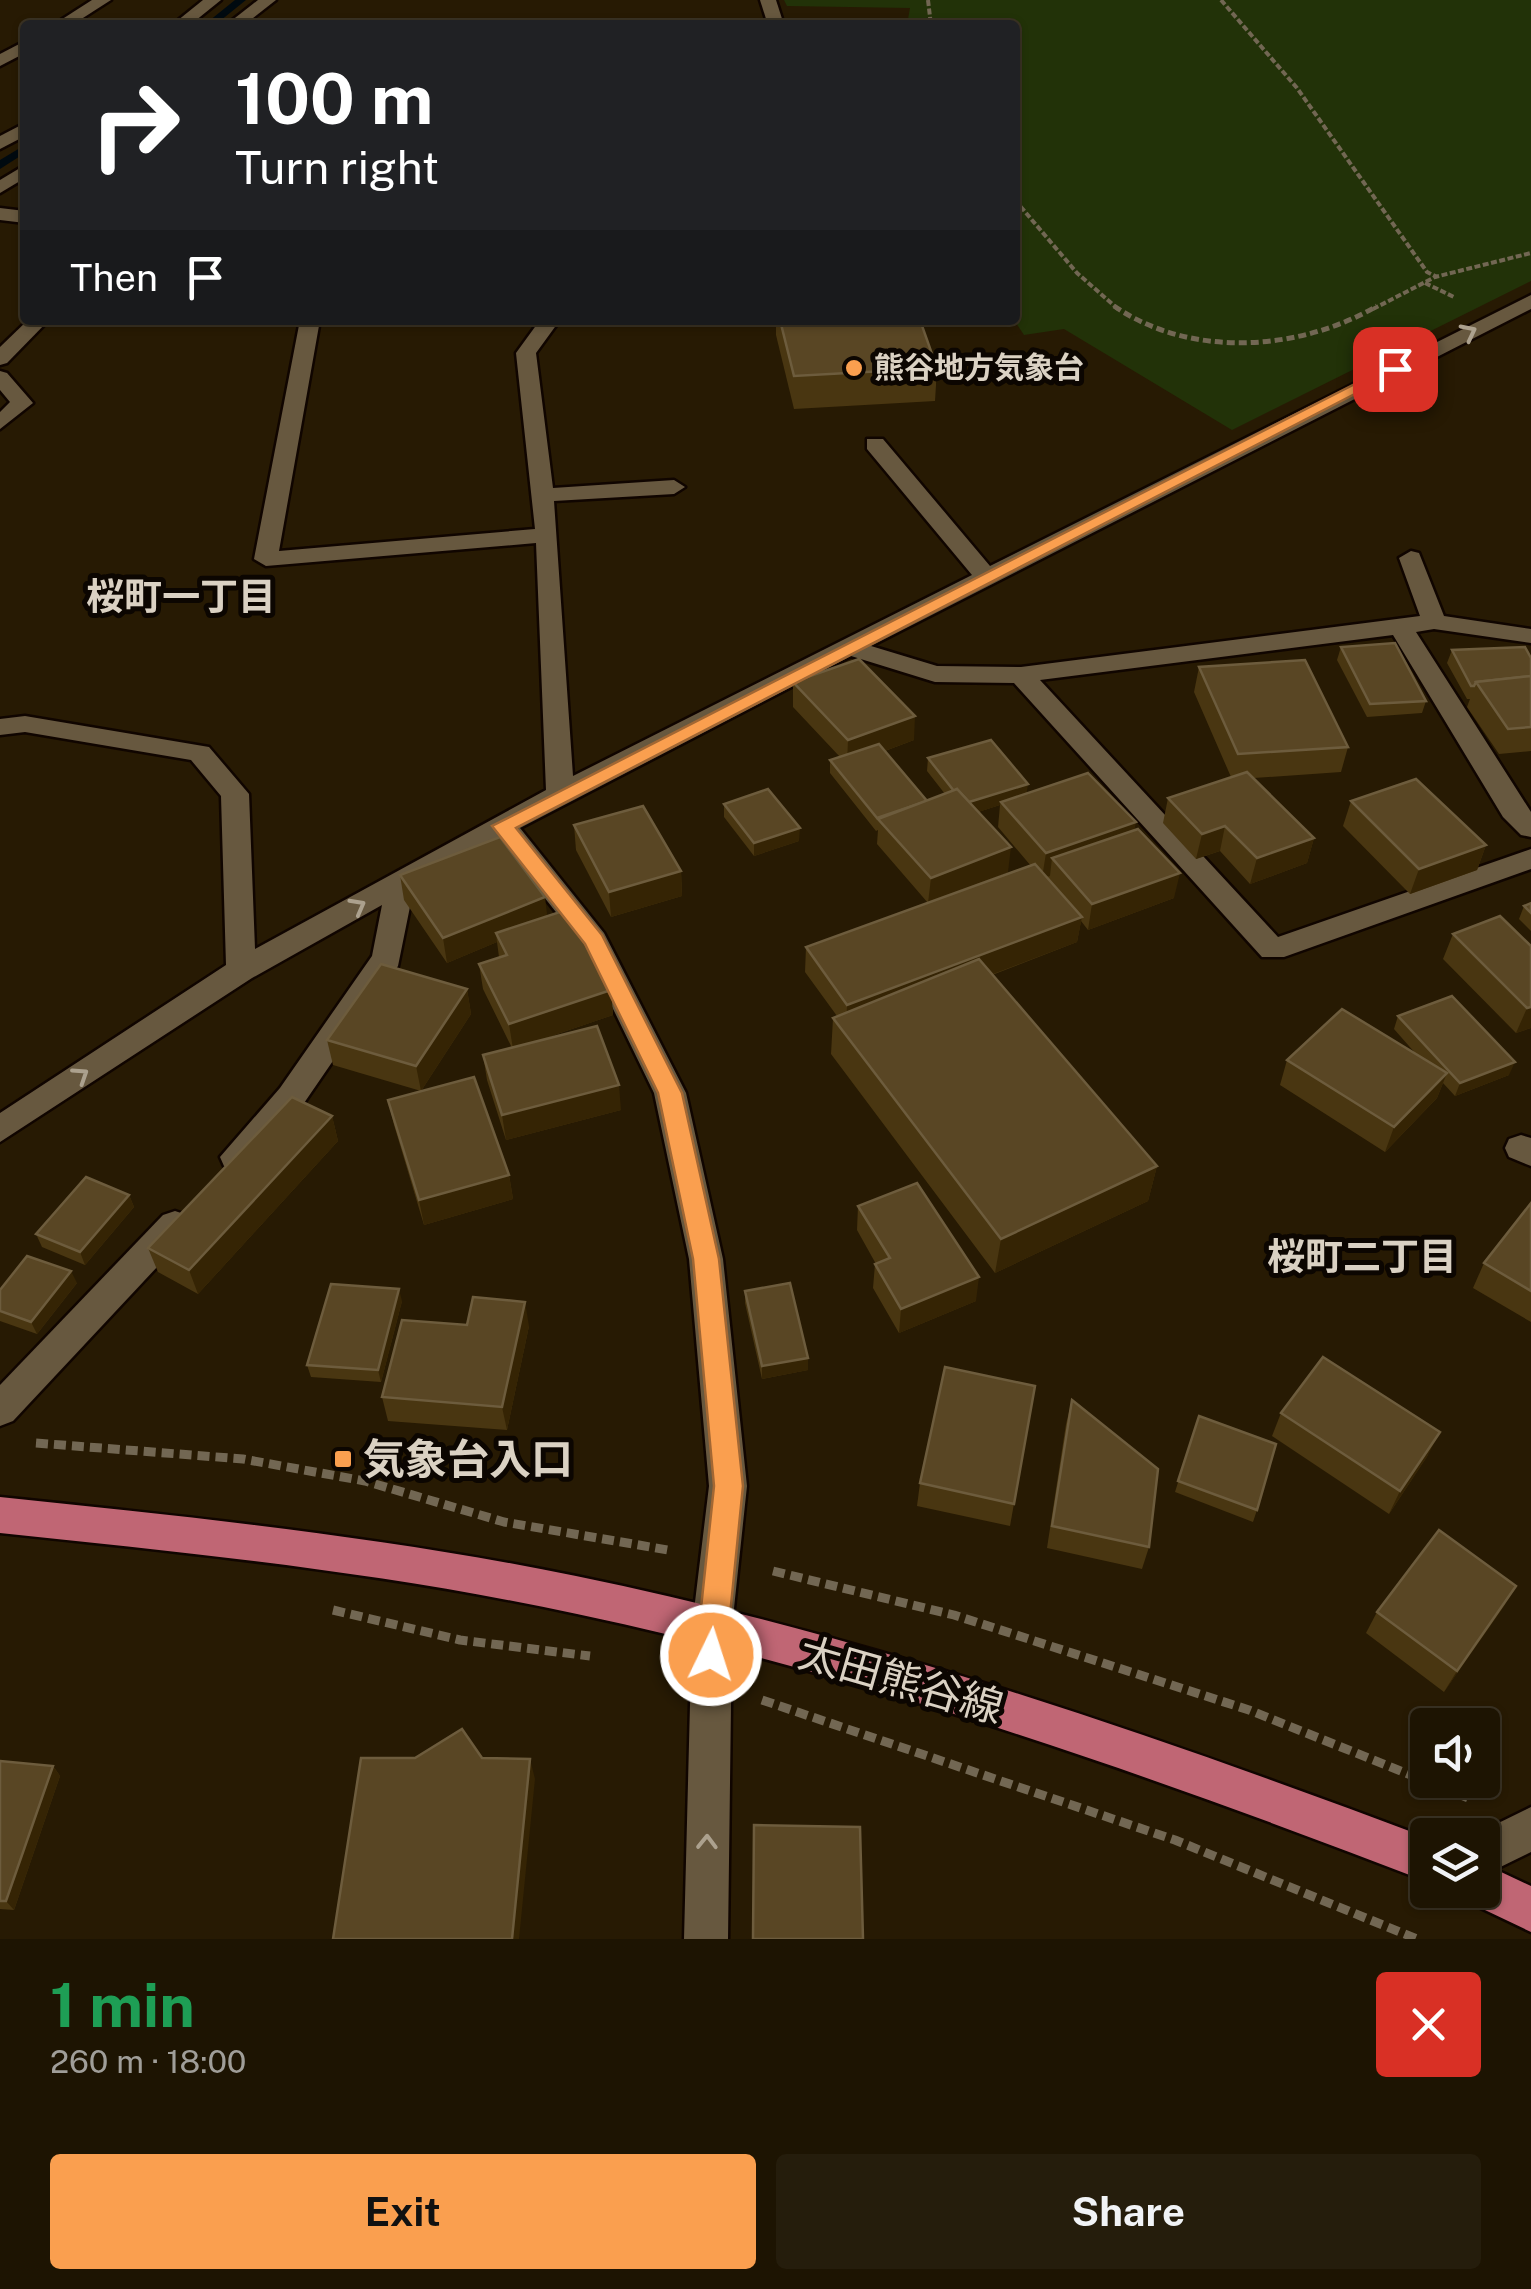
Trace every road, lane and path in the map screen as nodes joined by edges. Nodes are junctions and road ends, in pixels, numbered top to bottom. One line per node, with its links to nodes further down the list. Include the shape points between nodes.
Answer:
1 (103, 0): 5 (street)
2 (213, 0): 6 (street)
3 (268, 0): 7 (street)
4 (1222, 0): 10 (path, via 1297,88 1427,272)
5 (69, 20)
6 (187, 20)
7 (241, 20)
8 (1020, 206): 10 (path, via 1119,310 1196,335 1283,341 1333,329)
9 (1531, 254): 10 (path)
10 (1437, 276)
11 (1531, 301): 23 (street, one-way to 11)
12 (34, 325): 15 (street)
13 (309, 325): 21 (street, via 266,558)
14 (546, 325): 20 (street, via 526,352)
15 (0, 359)
16 (0, 377): 17 (street, via 22,403)
17 (0, 424)
18 (875, 444): 23 (street)
19 (674, 486): 20 (street)
20 (542, 496): 21 (street)
21 (546, 535): 30 (street)
22 (1410, 558): 24 (street)
23 (985, 576): 27 (street)
24 (1434, 622): 25 (street); 26 (street)
25 (1400, 626): 28 (street); 32 (street, via 1513,811)
26 (1531, 636)
27 (852, 648): 28 (street, via 935,674); 30 (street)
28 (1021, 675): 33 (street, via 1273,950)
29 (0, 726): 35 (street, via 26,724 200,753 236,794)
30 (560, 794): 31 (street)
31 (502, 826): 34 (street); 39 (street, via 594,940 670,1093 706,1259 728,1486)
32 (1531, 828)
33 (1531, 859)
34 (401, 882): 35 (street, one-way to 34); 37 (street, via 387,958 291,1097)
35 (242, 970): 36 (street, one-way to 35)
36 (0, 1129)
37 (0, 1410)
38 (0, 1516): 39 (main road, 太田熊谷線, via 452,1572)
39 (712, 1626): 42 (main road, 太田熊谷線, via 995,1705 1229,1782); 45 (street, one-way to 39)
40 (1531, 1829): 41 (street)
41 (1500, 1845)
42 (1410, 1853)
43 (1500, 1894): 44 (main road)
44 (1531, 1910)
45 (706, 1939)

